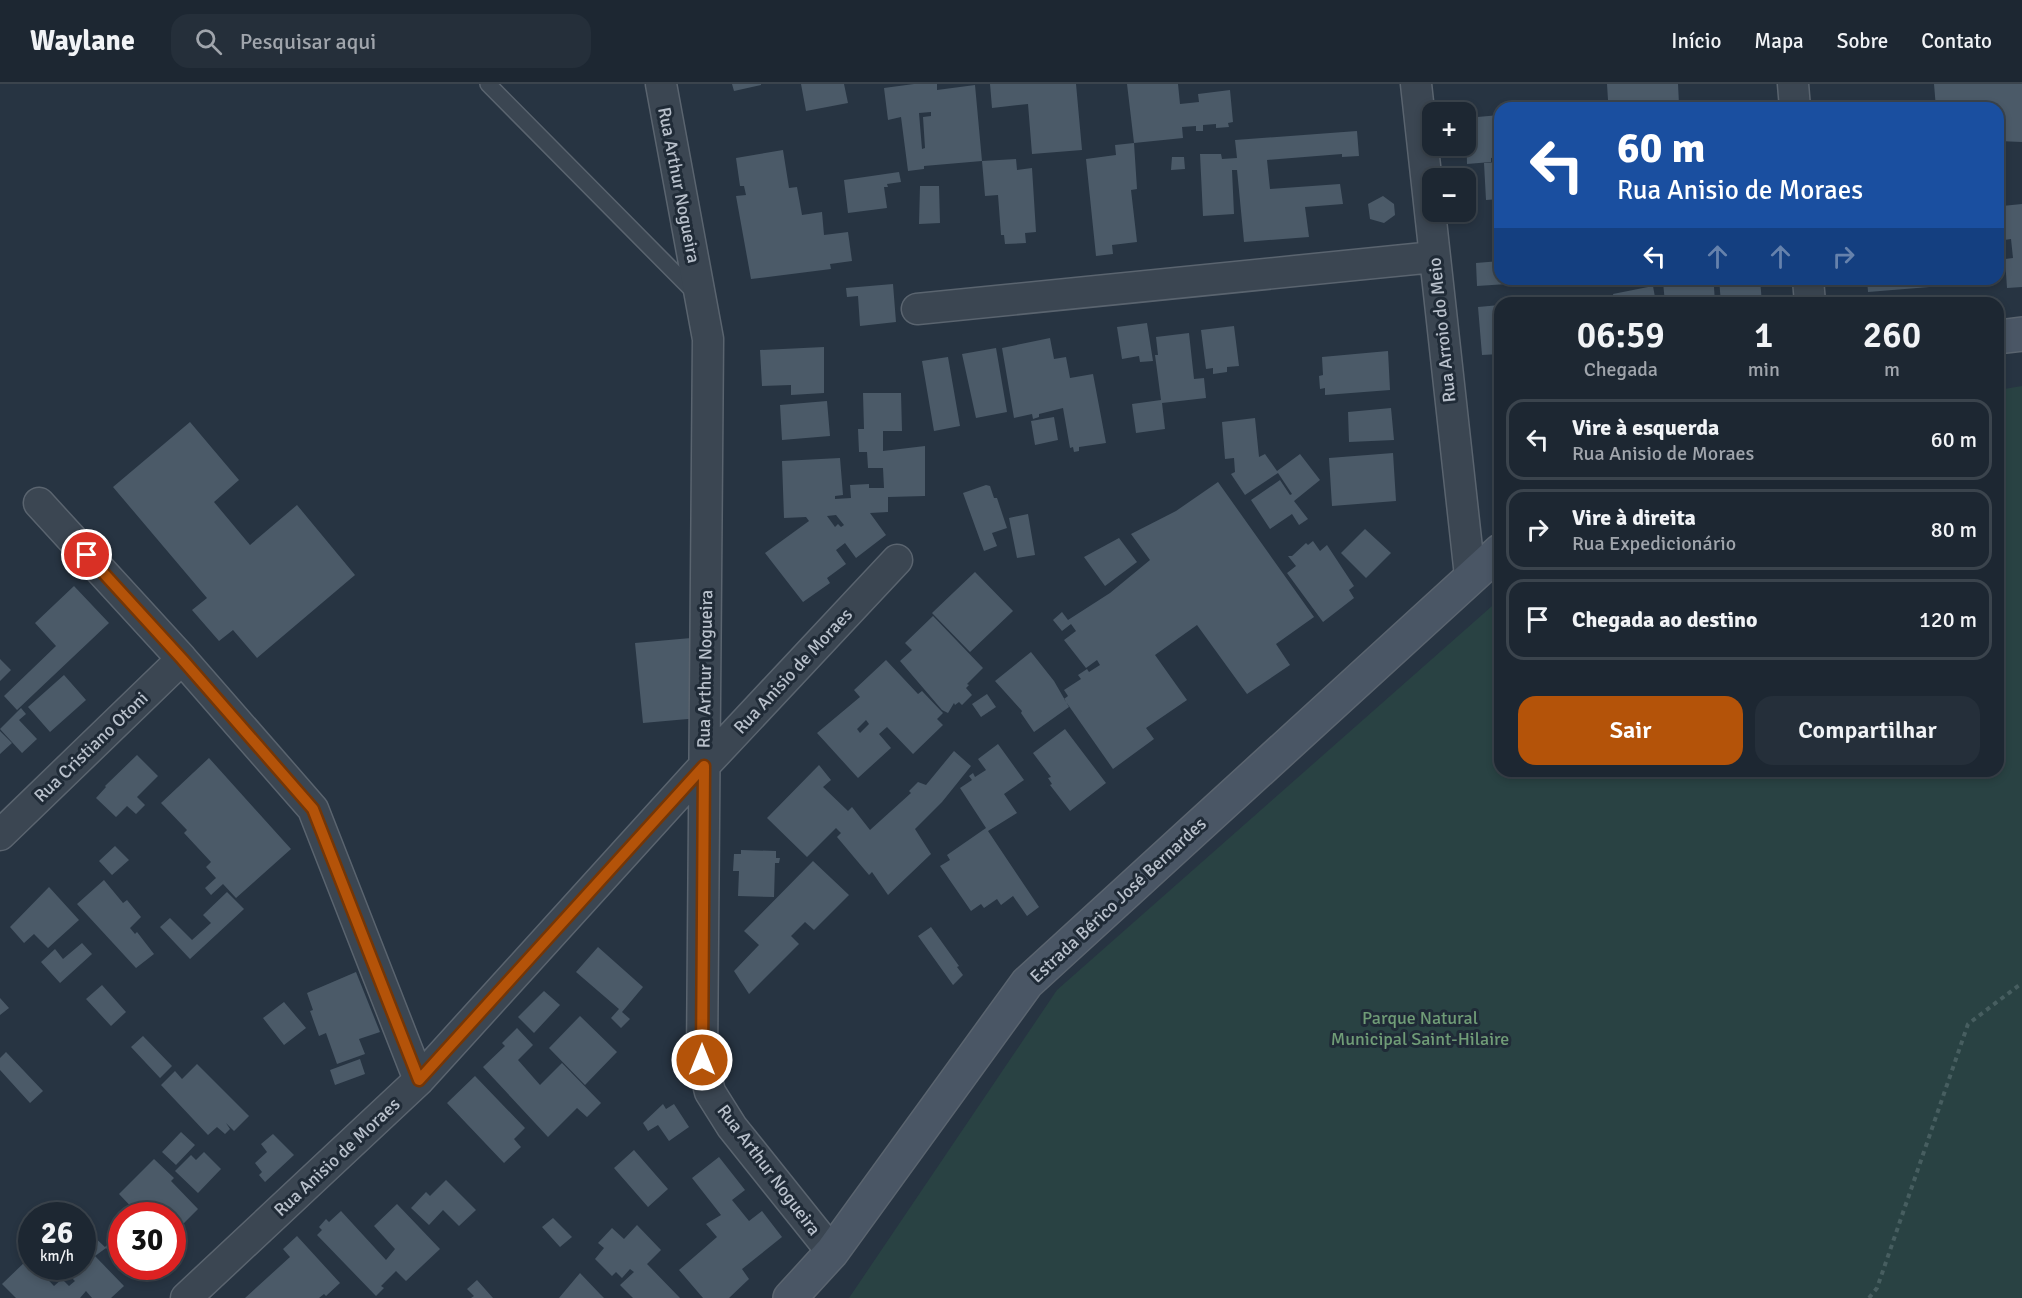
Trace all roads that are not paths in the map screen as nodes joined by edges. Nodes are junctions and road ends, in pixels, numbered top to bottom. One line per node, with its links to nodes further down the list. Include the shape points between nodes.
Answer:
1 (488, 84): 7 (lane)
2 (661, 84): 7 (street, Rua Arthur Nogueira)
3 (1416, 84): 6 (street, Rua Arroio do Meio)
4 (1793, 84): 5 (street)
5 (1794, 102)
6 (1434, 257): 8 (street); 14 (street, Rua Arroio do Meio)
7 (700, 298): 16 (street, Rua Arthur Nogueira, via 708,339)
8 (917, 309)
9 (2022, 334): 10 (main road)
10 (2004, 336)
11 (39, 503): 15 (street)
12 (1494, 556): 14 (main road, Estrada Bérico José Bernardes)
13 (897, 560): 16 (street, Rua Anisio de Moraes)
14 (1470, 576): 19 (main road, Estrada Bérico José Bernardes, via 1027,983)
15 (182, 659): 17 (street, Rua Cristiano Otoni); 18 (street, via 313,809)
16 (704, 766): 18 (street, Rua Anisio de Moraes); 19 (street, Rua Arthur Nogueira, via 702,1060 710,1092 732,1127)
17 (0, 835)
18 (419, 1080): 20 (street, Rua Anisio de Moraes)
19 (832, 1252): 21 (main road, Estrada Bérico José Bernardes)
20 (186, 1298)
21 (790, 1298)

